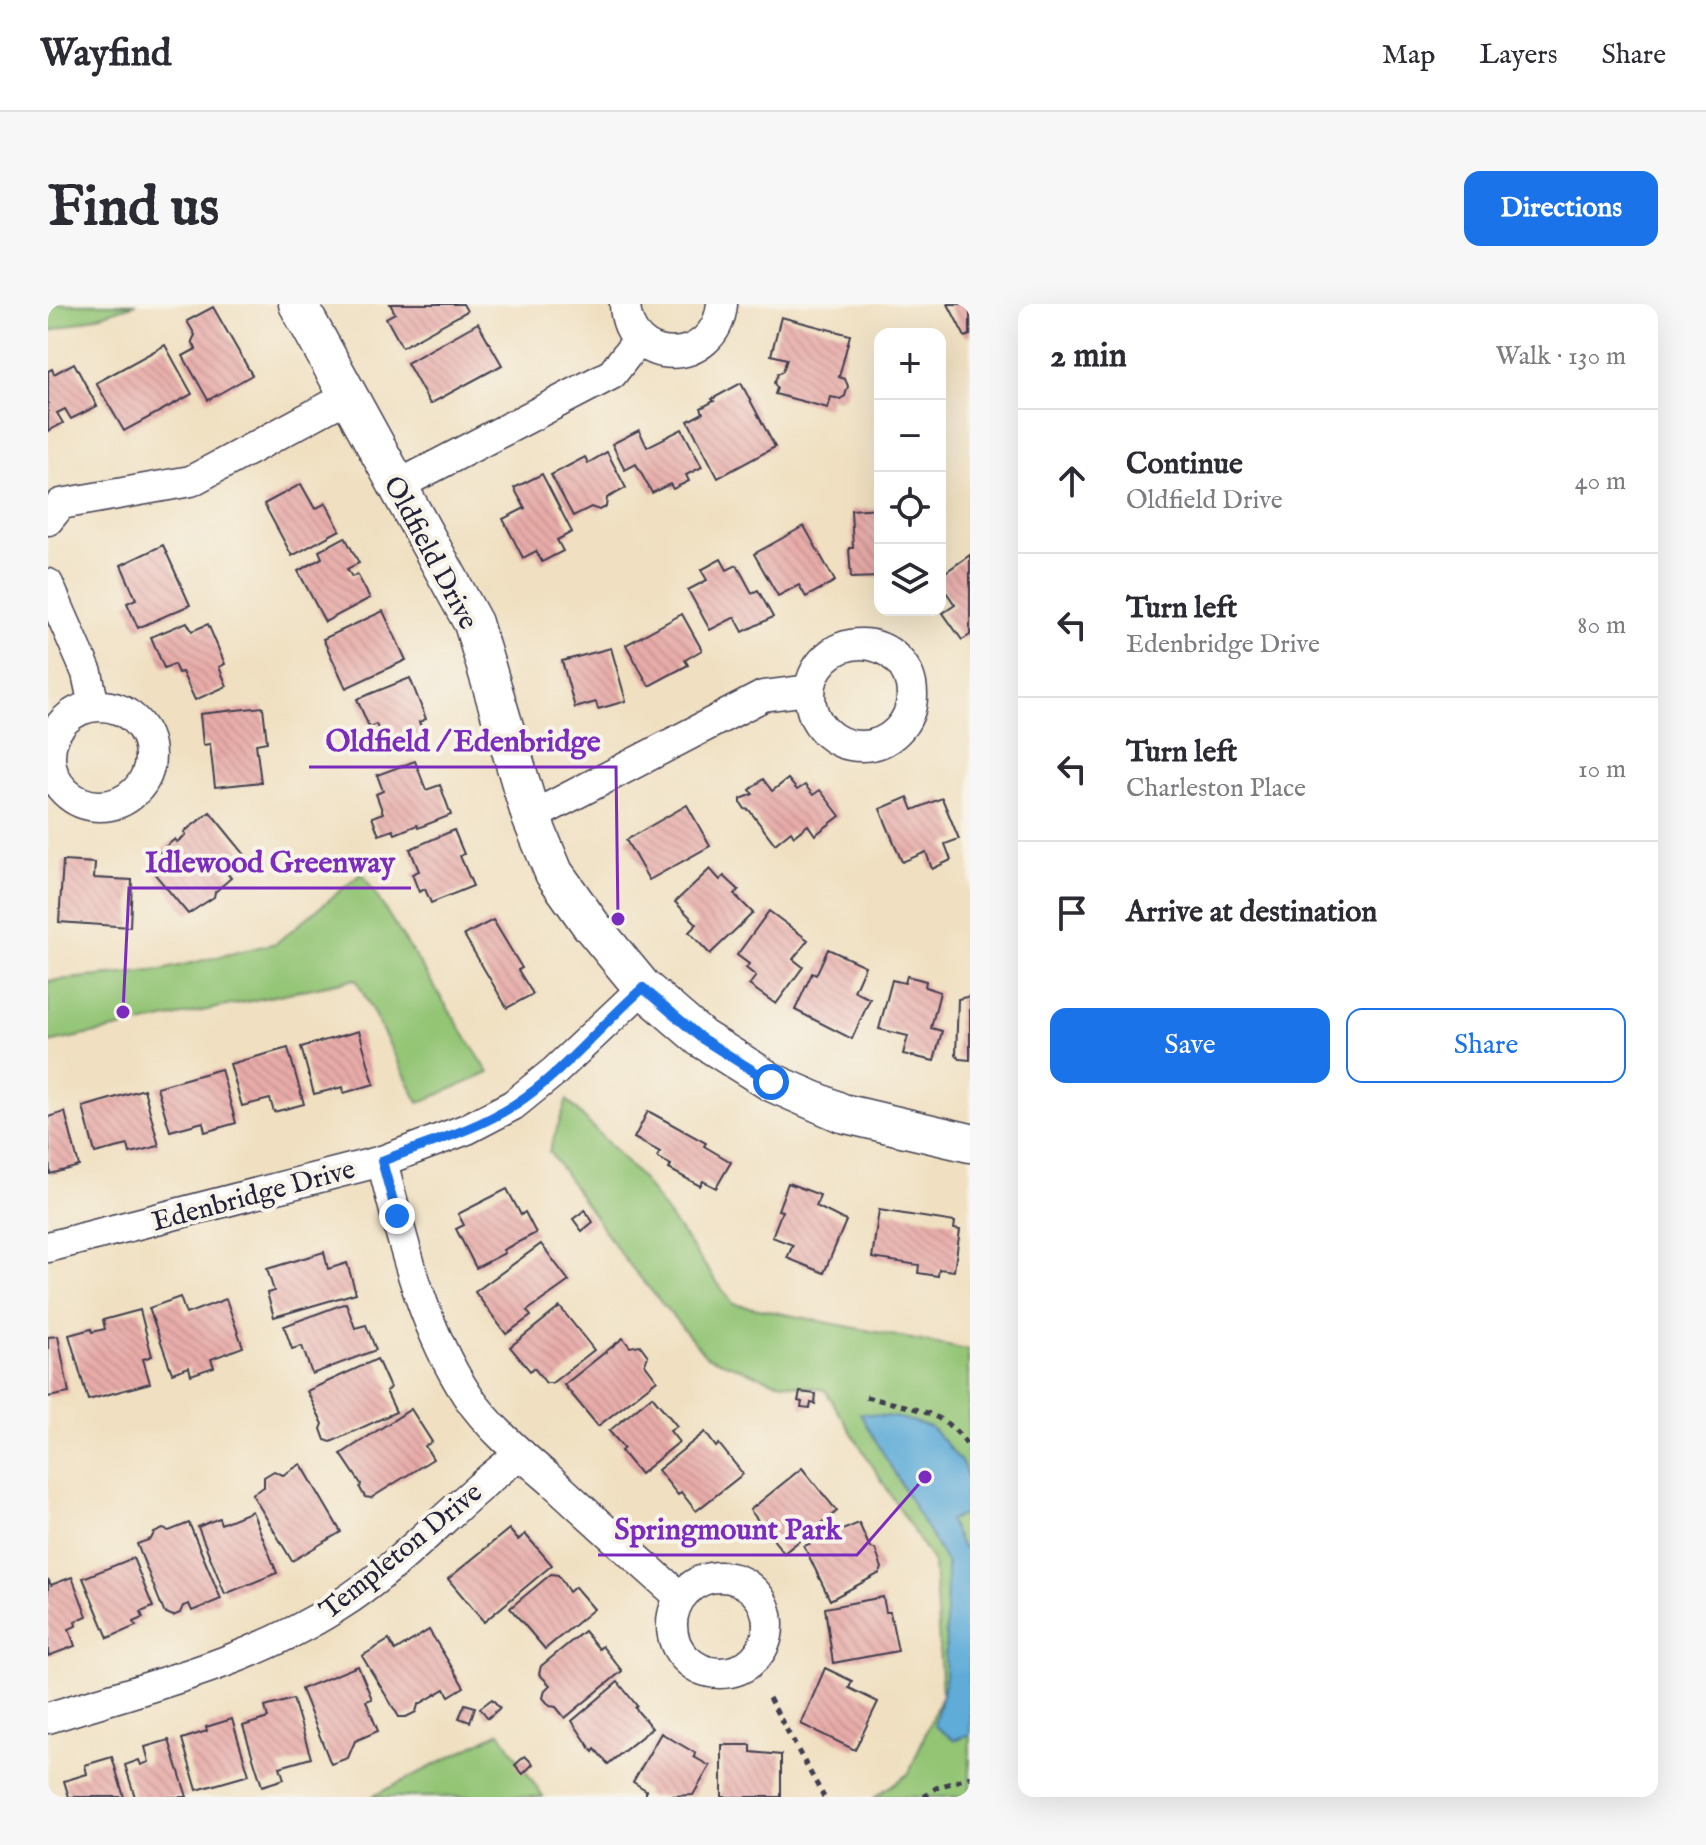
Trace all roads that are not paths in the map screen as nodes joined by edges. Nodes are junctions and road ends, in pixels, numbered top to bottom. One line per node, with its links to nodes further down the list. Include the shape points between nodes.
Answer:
1 (298, 304): 5 (street, Oldfield Drive)
2 (625, 304): 4 (street)
3 (722, 304): 4 (street, via 709,338 697,347 669,353)
4 (638, 340): 6 (street, via 612,374)
5 (349, 396): 6 (street, Oldfield Drive); 7 (street, via 191,481 61,504)
6 (397, 486): 11 (street, Oldfield Drive, via 473,623)
7 (48, 520)
8 (48, 584): 10 (street, via 87,673)
9 (809, 690): 11 (street, via 763,696)
10 (94, 706)
11 (531, 817): 12 (street, Oldfield Drive, via 554,873)
12 (643, 988): 13 (street, Oldfield Drive, via 701,1038 771,1082 842,1113); 14 (street, Edenbridge Drive, via 513,1105)
13 (970, 1143)
14 (382, 1161): 15 (street, Edenbridge Drive); 16 (street, via 411,1272 435,1338 468,1396)
15 (48, 1247)
16 (521, 1454): 17 (street); 18 (street, Templeton Drive, via 338,1606 236,1658)
17 (680, 1597)
18 (48, 1718)

